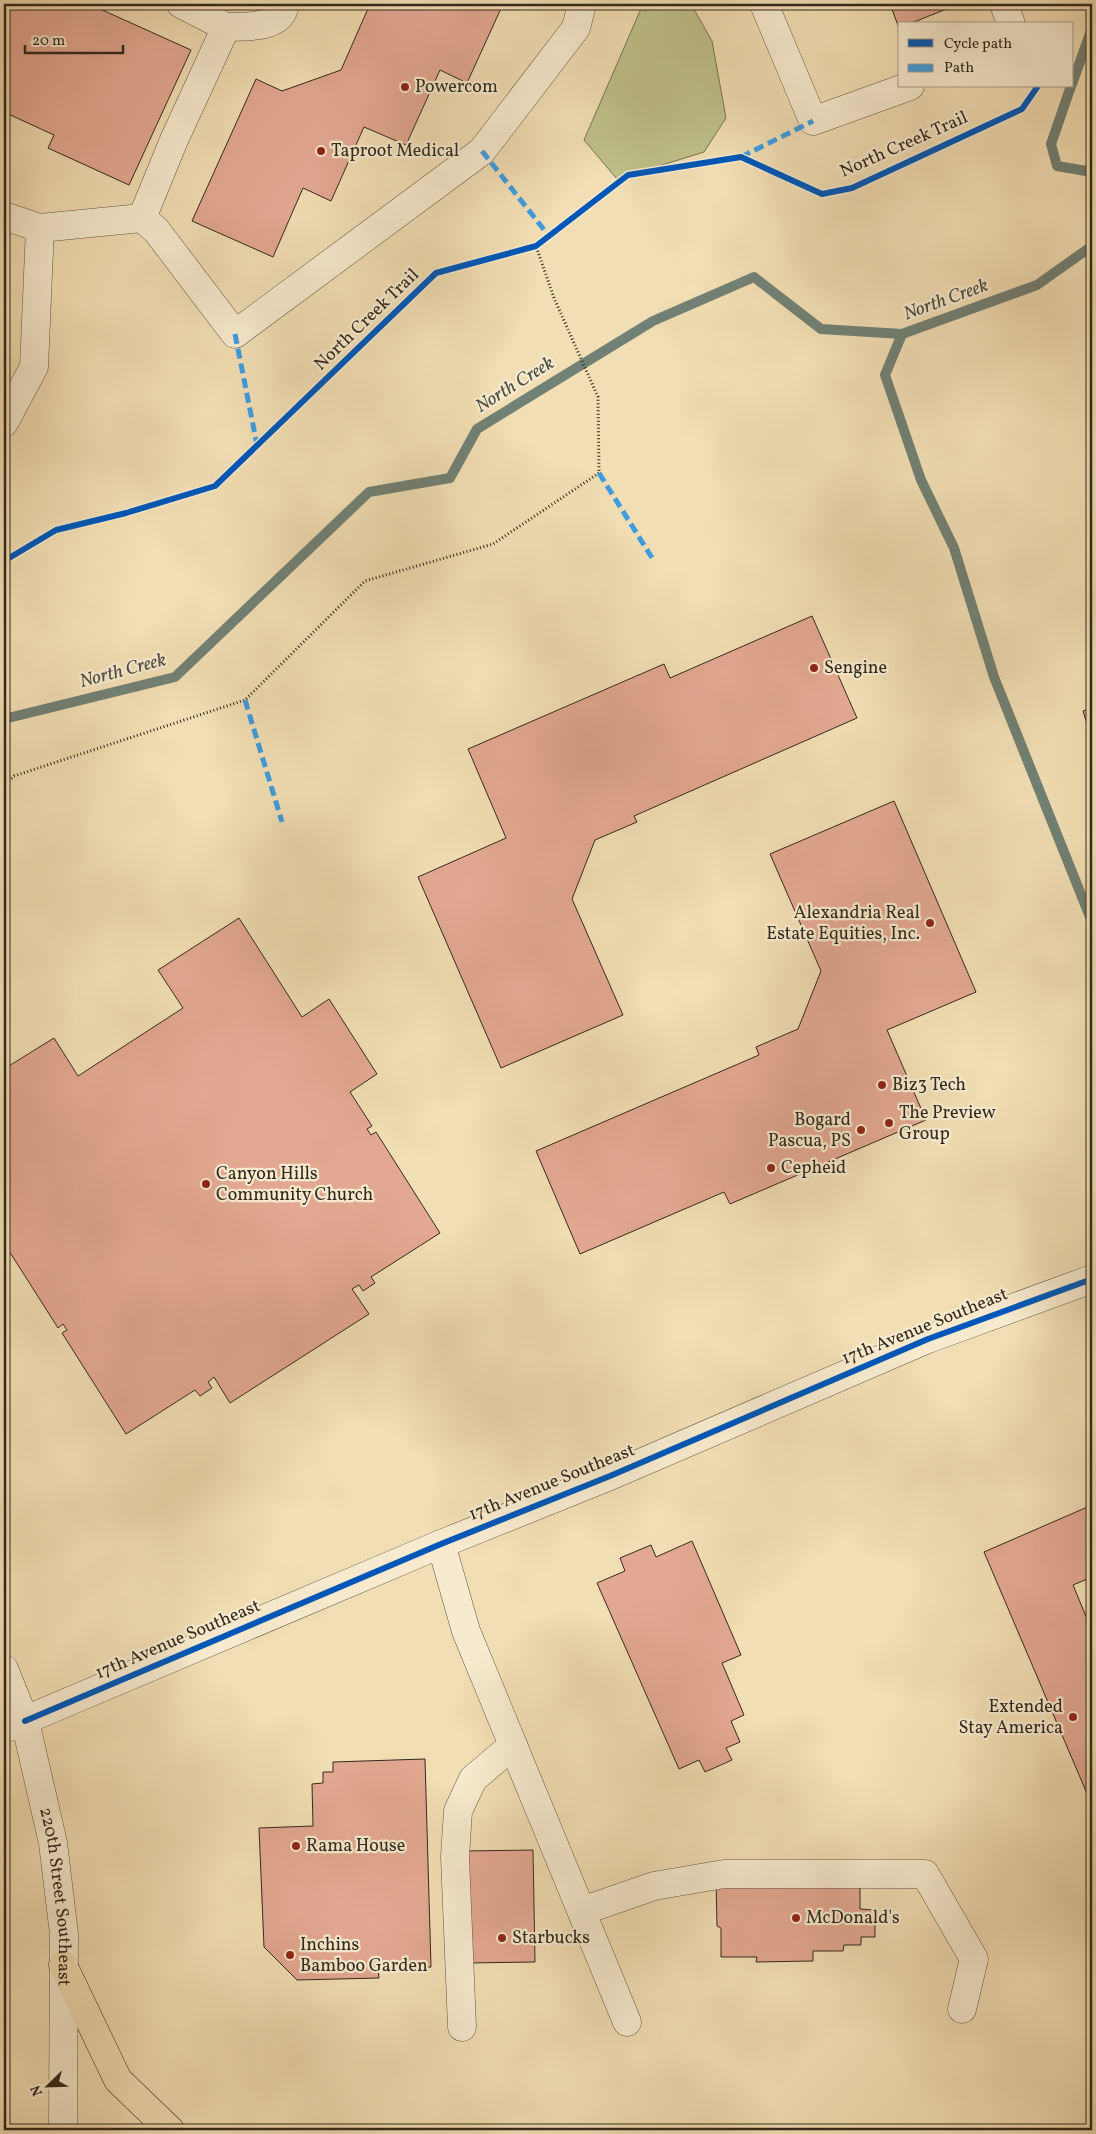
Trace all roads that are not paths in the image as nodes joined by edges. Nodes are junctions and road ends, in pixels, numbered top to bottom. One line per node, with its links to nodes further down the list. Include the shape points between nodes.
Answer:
1 (181, 4): 7 (street)
2 (285, 4): 7 (street, via 276,18 264,25)
3 (582, 4): 10 (street, via 576,28 482,151 235,334 156,230)
4 (764, 4): 8 (street, via 813,121)
5 (1004, 4): 6 (street)
6 (1010, 22)
7 (226, 27): 10 (street)
8 (904, 88)
9 (4, 216): 11 (street)
10 (142, 218): 11 (street)
11 (40, 228): 12 (street, via 34,367)
12 (4, 423)
13 (1092, 1278): 14 (street, 17th Avenue Southeast, via 928,1339 610,1476)
14 (441, 1544): 16 (street, 17th Avenue Southeast); 17 (street, via 466,1631)
15 (4, 1669): 16 (street, 220th Street Southeast)
16 (14, 1725): 19 (street, 220th Street Southeast, via 53,1843 64,1934)
17 (513, 1745): 18 (street); 22 (street, via 473,1779 458,1810 455,1857)
18 (582, 1911): 20 (street, via 654,1886 724,1874 925,1874 974,1959); 21 (street)
19 (63, 1965): 23 (street, 220th Street Southeast); 24 (main road, via 118,2080)
20 (962, 2009)
21 (627, 2022)
22 (462, 2027)
23 (63, 2130)
24 (170, 2130)

